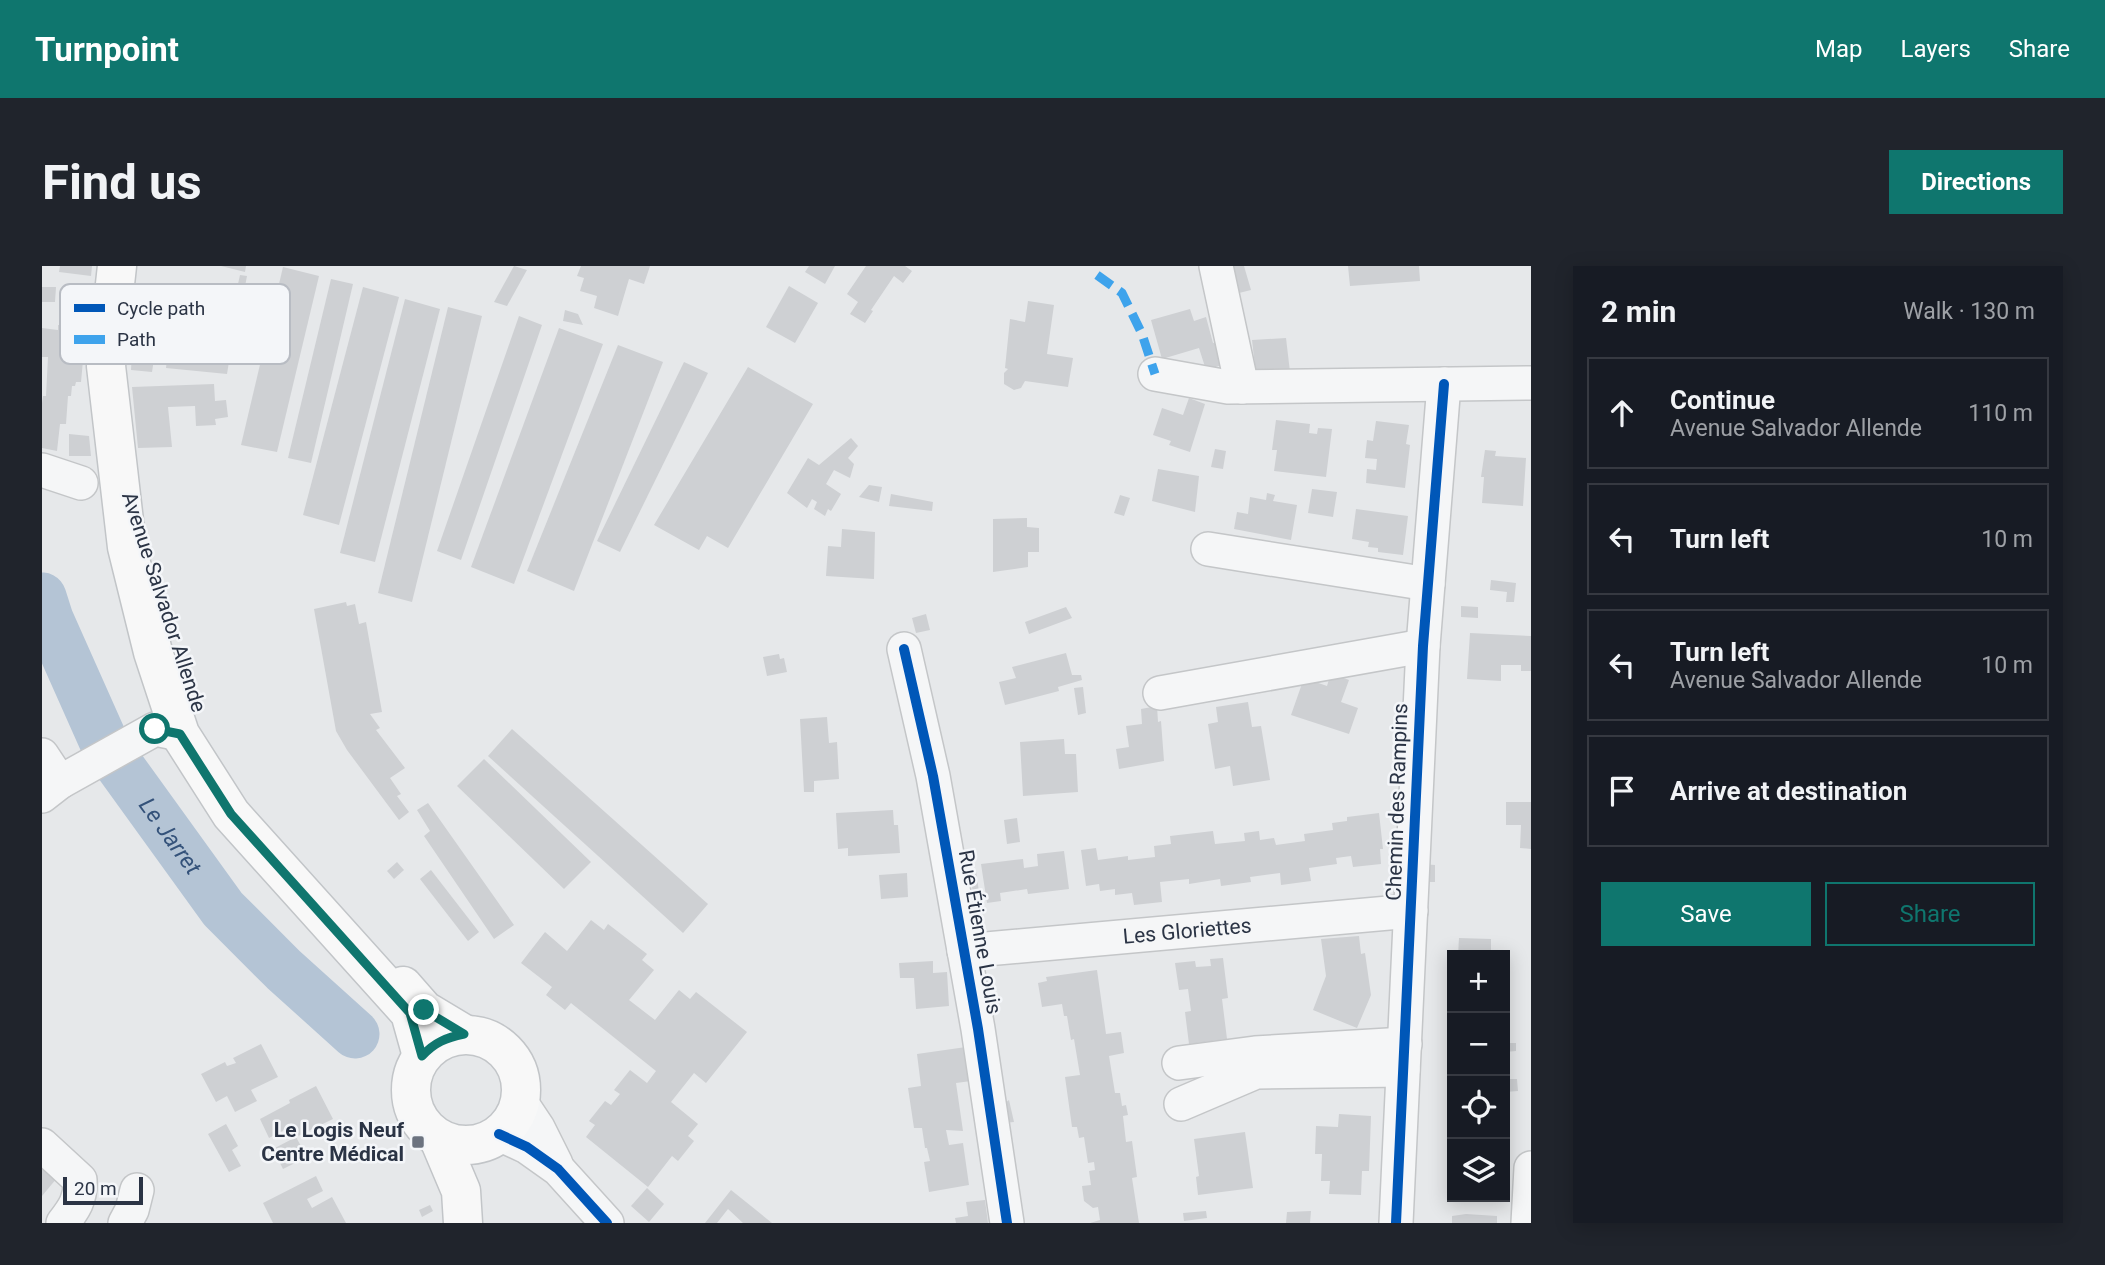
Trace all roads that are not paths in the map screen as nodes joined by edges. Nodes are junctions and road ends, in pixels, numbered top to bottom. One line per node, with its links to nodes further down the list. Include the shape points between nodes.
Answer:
1 (117, 266): 3 (main road, Avenue Salvador Allende)
2 (1216, 266): 8 (street)
3 (115, 284)
4 (106, 364): 9 (main road, Avenue Salvador Allende)
5 (1154, 374): 8 (street)
6 (1531, 383): 7 (street)
7 (1444, 384): 8 (street); 13 (street, Chemin des Rampins)
8 (1242, 387)
9 (115, 451): 17 (main road, Avenue Salvador Allende, via 127,547 153,652); 21 (main road, Avenue Salvador Allende, via 174,647 203,725 247,803 424,1010)
10 (42, 470): 11 (street)
11 (81, 483)
12 (1209, 549): 13 (street)
13 (1428, 584): 14 (street, Chemin des Rampins)
14 (1423, 646): 16 (street); 19 (street, Chemin des Rampins)
15 (904, 649): 20 (street, Rue Étienne Louis, via 933,776)
16 (1160, 694)
17 (180, 734): 18 (street, via 155,729 97,761); 22 (main road, Avenue Salvador Allende, via 231,814 410,1013)
18 (48, 778)
19 (1411, 911): 20 (street, Les Gloriettes); 23 (street, Chemin des Rampins)
20 (964, 951): 37 (street, Rue Étienne Louis)
21 (464, 1034): 22 (main road, via 433,1044); 25 (main road, via 496,1043 508,1054 517,1069)
22 (422, 1056): 27 (main road, via 411,1080 410,1098 425,1129)
23 (1404, 1056): 24 (street, via 1255,1053); 26 (street, via 1256,1072); 38 (street, Chemin des Rampins)
24 (1179, 1063)
25 (520, 1101): 28 (main road, via 509,1125); 31 (street)
26 (1181, 1104)
27 (439, 1139): 28 (main road, via 467,1146); 33 (main road)
28 (491, 1139): 31 (street, via 527,1147); 33 (main road)
29 (42, 1145): 34 (street, via 79,1180 76,1207)
30 (1531, 1168): 39 (street)
31 (558, 1169): 36 (street)
32 (137, 1190): 35 (street)
33 (462, 1207)
34 (63, 1223)
35 (125, 1223)
36 (607, 1223)
37 (1007, 1223)
38 (1396, 1223)
39 (1528, 1223)

